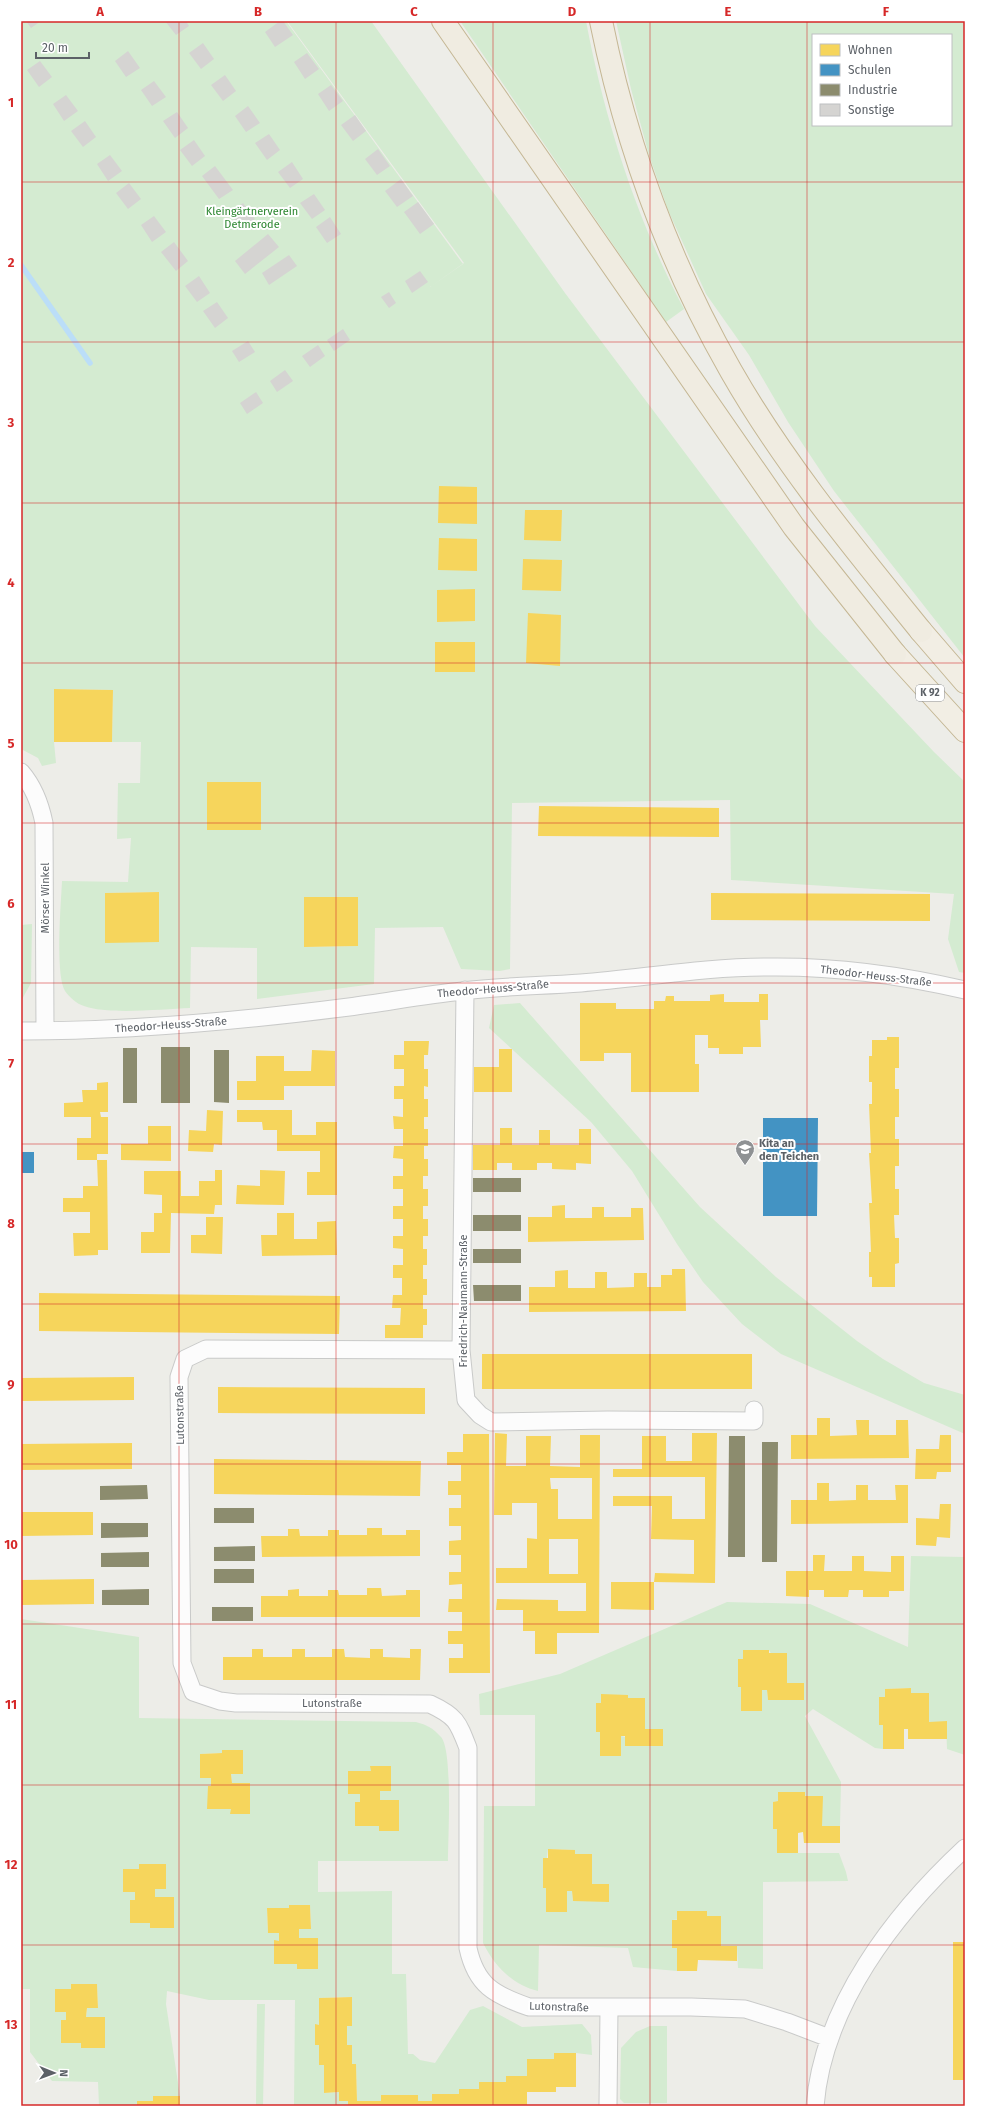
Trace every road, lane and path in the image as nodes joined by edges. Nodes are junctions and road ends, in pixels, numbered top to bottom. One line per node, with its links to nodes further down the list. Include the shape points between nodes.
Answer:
1 (443, 21): 4 (highway, K 92, via 794,527 895,654)
2 (601, 21): 3 (highway, via 617,94 656,216 677,267 731,371 783,452 831,519)
3 (965, 682)
4 (965, 731)
5 (21, 772): 9 (street, Mörser Winkel, via 40,803 44,823)
6 (465, 990): 7 (street, Theodor-Heuss-Straße, via 766,967 839,970); 9 (street, Theodor-Heuss-Straße, via 234,1020 151,1027); 10 (street, Friedrich-Naumann-Straße)
7 (965, 990)
8 (21, 1031): 9 (street, Theodor-Heuss-Straße)
9 (45, 1031)
10 (461, 1350): 11 (street, Friedrich-Naumann-Straße, via 466,1400 480,1415 491,1422 754,1422); 13 (street, Lutonstraße, via 206,1349 185,1359 179,1377 182,1663 194,1692 220,1701 430,1704 452,1715 468,1748 468,1948 472,1966 485,1985 507,2000 529,2008)
11 (754, 1410)
12 (965, 1848): 14 (street, via 902,1914 861,1972)
13 (609, 2008): 14 (street, Lutonstraße, via 691,2007 745,2010 787,2022); 15 (street)
14 (828, 2038): 16 (street, via 817,2080)
15 (608, 2106)
16 (815, 2106)

